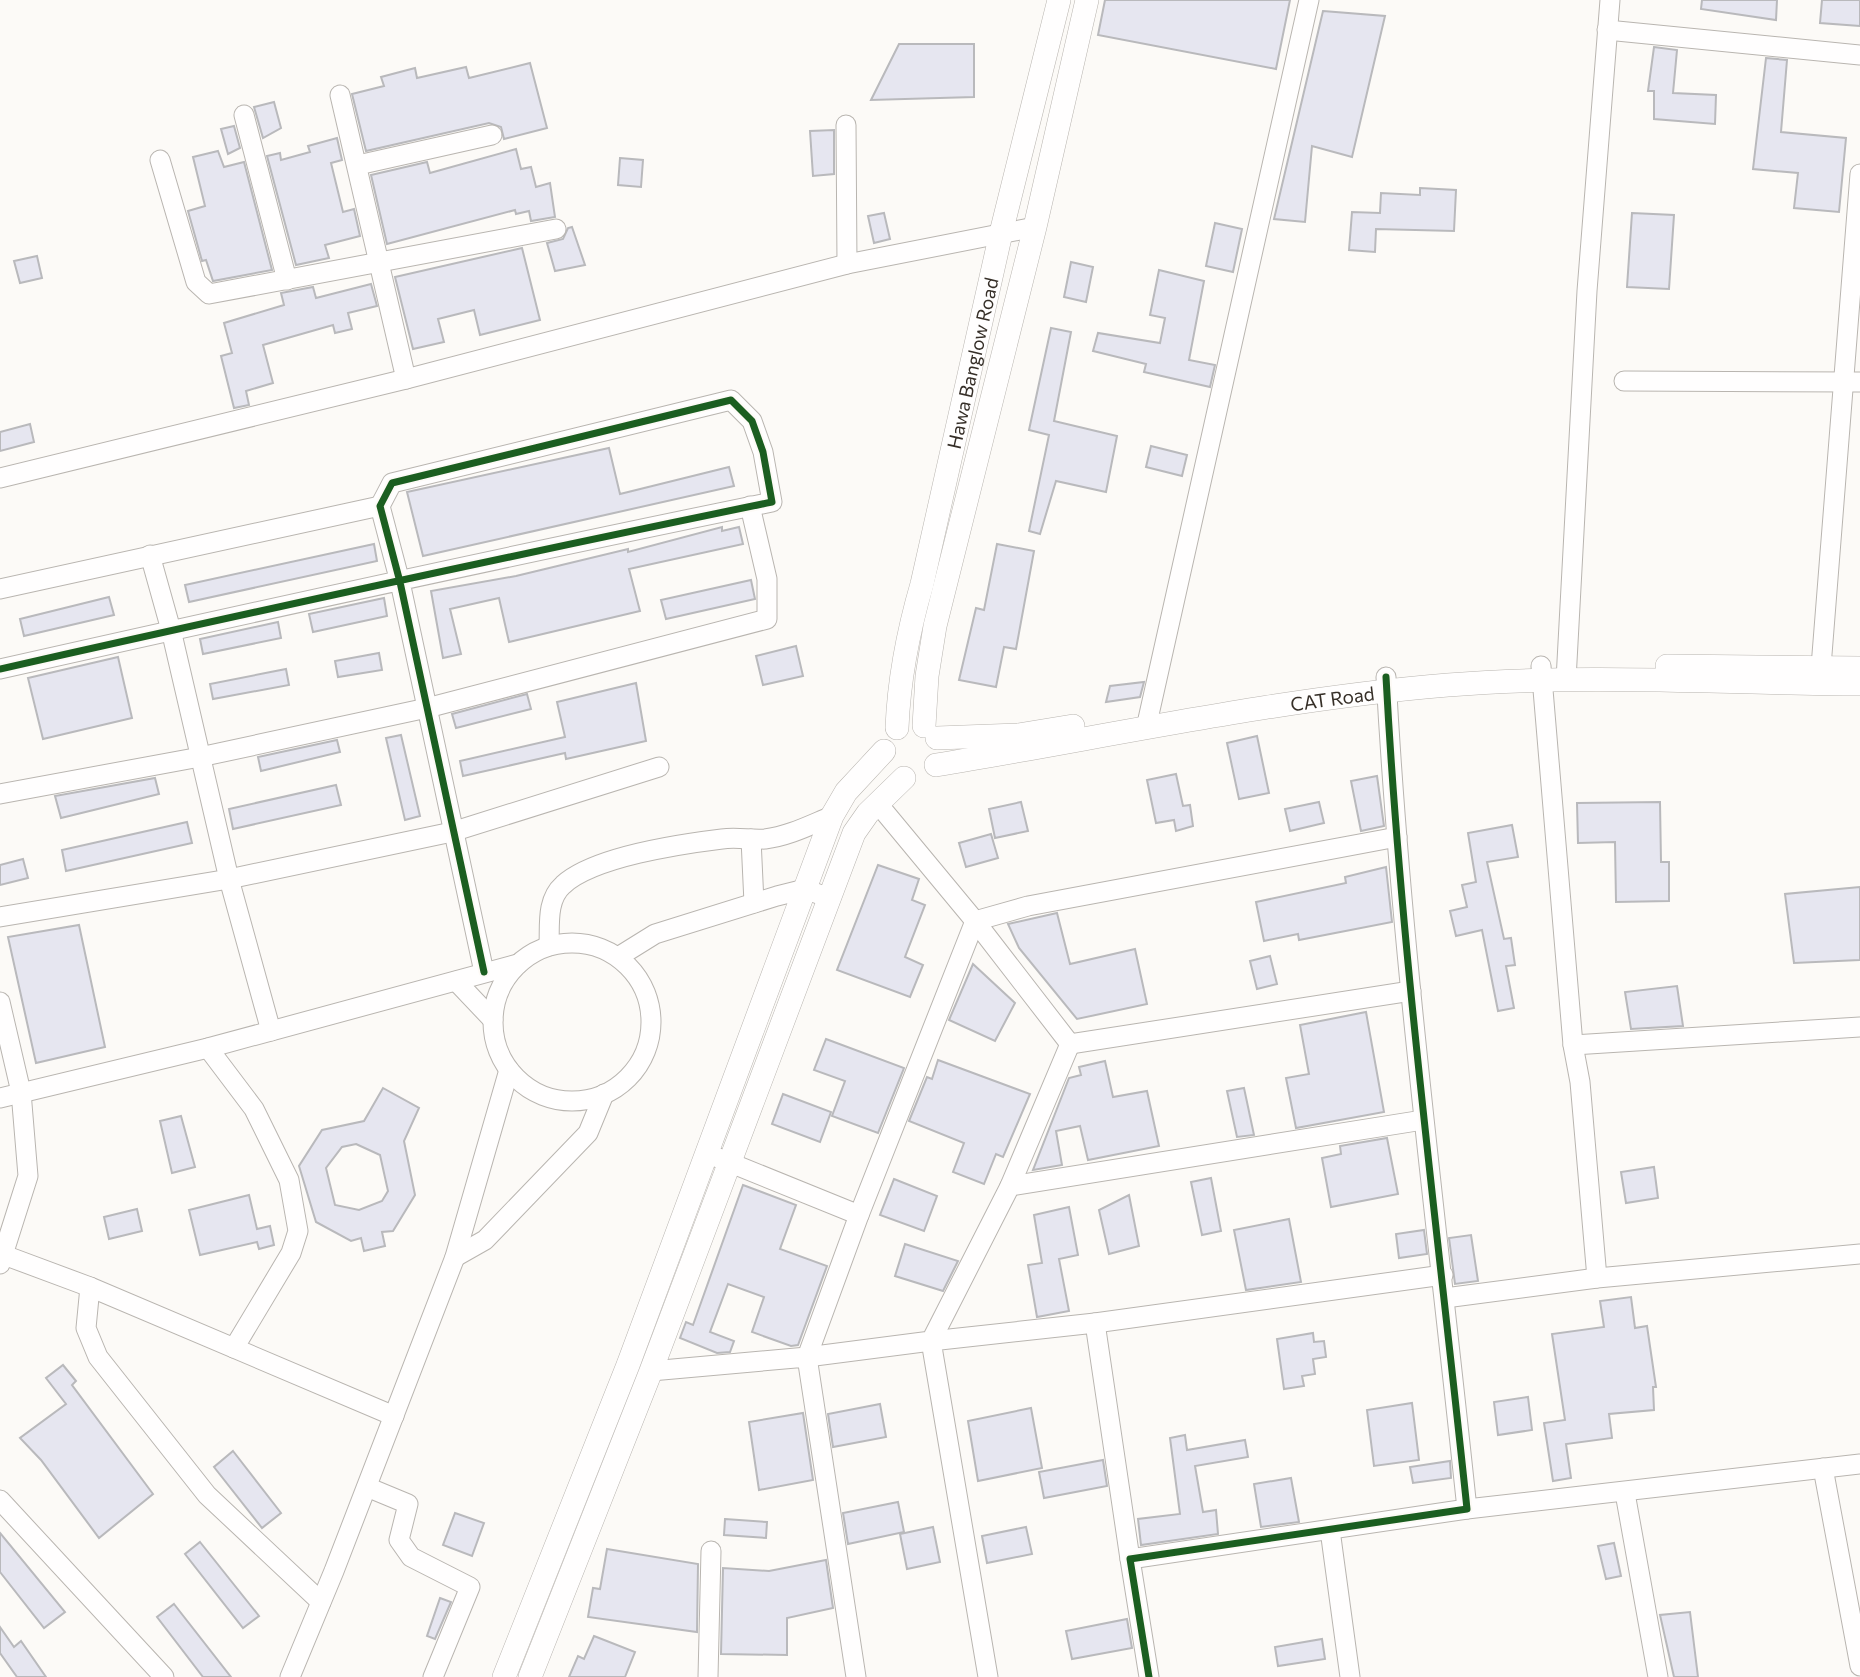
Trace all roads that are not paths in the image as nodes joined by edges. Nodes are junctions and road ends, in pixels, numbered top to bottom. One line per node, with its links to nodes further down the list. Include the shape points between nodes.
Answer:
1 (1059, 0): 16 (street, Hawa Banglow Road)
2 (1087, 0): 14 (street, Hawa Banglow Road)
3 (1309, 0): 39 (street)
4 (1610, 0): 5 (street)
5 (1607, 30): 6 (street); 35 (street)
6 (1860, 55)
7 (340, 95): 12 (street)
8 (244, 115): 19 (street)
9 (846, 125): 18 (street)
10 (492, 135): 12 (street)
11 (160, 160): 19 (street, via 196,282 209,294 220,295)
12 (358, 165): 17 (street)
13 (1860, 174): 22 (street)
14 (1035, 227): 16 (street); 28 (street, Hawa Banglow Road)
15 (555, 229): 17 (street)
16 (1001, 233): 18 (street); 28 (street, Hawa Banglow Road)
17 (379, 263): 19 (street); 20 (street)
18 (847, 264): 20 (street)
19 (288, 280)
20 (406, 379): 23 (street)
21 (1624, 381): 22 (street)
22 (1851, 383): 31 (street)
23 (0, 478)
24 (380, 506): 25 (street, via 392,483 731,400 752,421 772,502); 26 (street); 27 (street)
25 (750, 506): 27 (street); 38 (street, via 767,579 767,619)
26 (150, 555): 29 (street); 30 (street)
27 (400, 582): 30 (street); 38 (street)
28 (934, 587): 40 (street, Hawa Banglow Road, via 911,620 899,681); 41 (street, Hawa Banglow Road, via 927,676)
29 (0, 589)
30 (171, 630): 33 (street); 43 (street)
31 (1821, 667): 32 (street, CAT Road); 35 (street, CAT Road)
32 (1860, 668)
33 (0, 669)
34 (1541, 673): 35 (street, CAT Road); 36 (street, CAT Road); 70 (street)
35 (1566, 673): 37 (street, CAT Road)
36 (1387, 684): 39 (street, CAT Road); 51 (street)
37 (1860, 684)
38 (426, 708): 43 (street); 50 (street)
39 (1147, 721): 41 (street, CAT Road, via 1018,735); 44 (street, CAT Road)
40 (897, 728): 41 (street, via 905,724); 42 (street)
41 (930, 732): 44 (street, via 940,757)
42 (884, 751): 46 (street, via 889,768); 49 (street, via 846,792)
43 (200, 757): 47 (street); 53 (street)
44 (936, 765): 46 (street, via 922,777)
45 (660, 767): 50 (street)
46 (904, 778): 48 (street)
47 (0, 794)
48 (878, 804): 55 (street, via 854,833); 58 (street)
49 (832, 816): 52 (street, via 793,833); 54 (street)
50 (452, 832): 53 (street); 62 (street)
51 (1397, 837): 58 (street, via 1028,906); 64 (street)
52 (751, 839): 56 (street); 59 (street, via 643,852 587,870 562,886 551,904)
53 (229, 879): 57 (street); 68 (street)
54 (805, 889): 55 (street); 56 (street); 77 (street)
55 (829, 898): 78 (street)
56 (754, 903): 60 (street, via 655,934)
57 (0, 917)
58 (975, 921): 69 (street); 80 (street)
59 (549, 946): 60 (street, via 584,944); 61 (street)
60 (618, 957): 74 (street, via 635,973 647,994 652,1017 640,1063)
61 (518, 964): 62 (street); 66 (street, via 498,993)
62 (484, 972): 63 (street)
63 (456, 981): 66 (street); 68 (street)
64 (1411, 991): 69 (street); 76 (street)
65 (0, 1002): 73 (street)
66 (493, 1020): 72 (street, via 497,1046)
67 (1860, 1027): 70 (street)
68 (271, 1031): 71 (street)
69 (1070, 1044): 79 (street)
70 (1573, 1045): 85 (street)
71 (208, 1048): 73 (street); 90 (street, via 254,1109 289,1180 298,1231 291,1253)
72 (509, 1070): 74 (street, via 529,1088 552,1098 579,1100); 82 (street)
73 (22, 1092): 75 (street); 83 (street, via 28,1176)
74 (604, 1094): 82 (street, via 587,1133 485,1240)
75 (0, 1098)
76 (1423, 1120): 79 (street); 84 (street)
77 (706, 1153): 78 (street); 108 (street, via 628,1365)
78 (729, 1161): 80 (street); 92 (street)
79 (1010, 1186): 89 (street)
80 (859, 1215): 91 (street)
81 (1860, 1254): 85 (street)
82 (455, 1256): 93 (street)
83 (2, 1260): 86 (street)
84 (1443, 1275): 87 (street); 88 (street)
85 (1597, 1278): 87 (street)
86 (90, 1287): 90 (street); 103 (street, via 86,1328 97,1357 207,1495)
87 (1445, 1298): 99 (street)
88 (1095, 1323): 89 (street); 102 (street)
89 (931, 1341): 91 (street); 112 (street)
90 (234, 1348): 93 (street)
91 (807, 1357): 92 (street); 111 (street)
92 (651, 1371): 109 (street)
93 (394, 1416): 96 (street)
94 (1860, 1464): 95 (street)
95 (1823, 1468): 97 (street); 104 (street)
96 (367, 1487): 103 (street); 107 (street, via 408,1504 399,1540 411,1558 470,1587)
97 (1625, 1493): 99 (street); 115 (street)
98 (0, 1500): 105 (street)
99 (1467, 1509): 100 (street)
100 (1330, 1530): 102 (street); 114 (street)
101 (711, 1551): 110 (street)
102 (1130, 1559): 113 (street)
103 (321, 1602): 106 (street)
104 (1860, 1666)
105 (164, 1677)
106 (290, 1677)
107 (433, 1677)
108 (503, 1677)
109 (530, 1677)
110 (708, 1677)
111 (856, 1677)
112 (988, 1677)
113 (1149, 1677)
114 (1350, 1677)
115 (1658, 1677)

